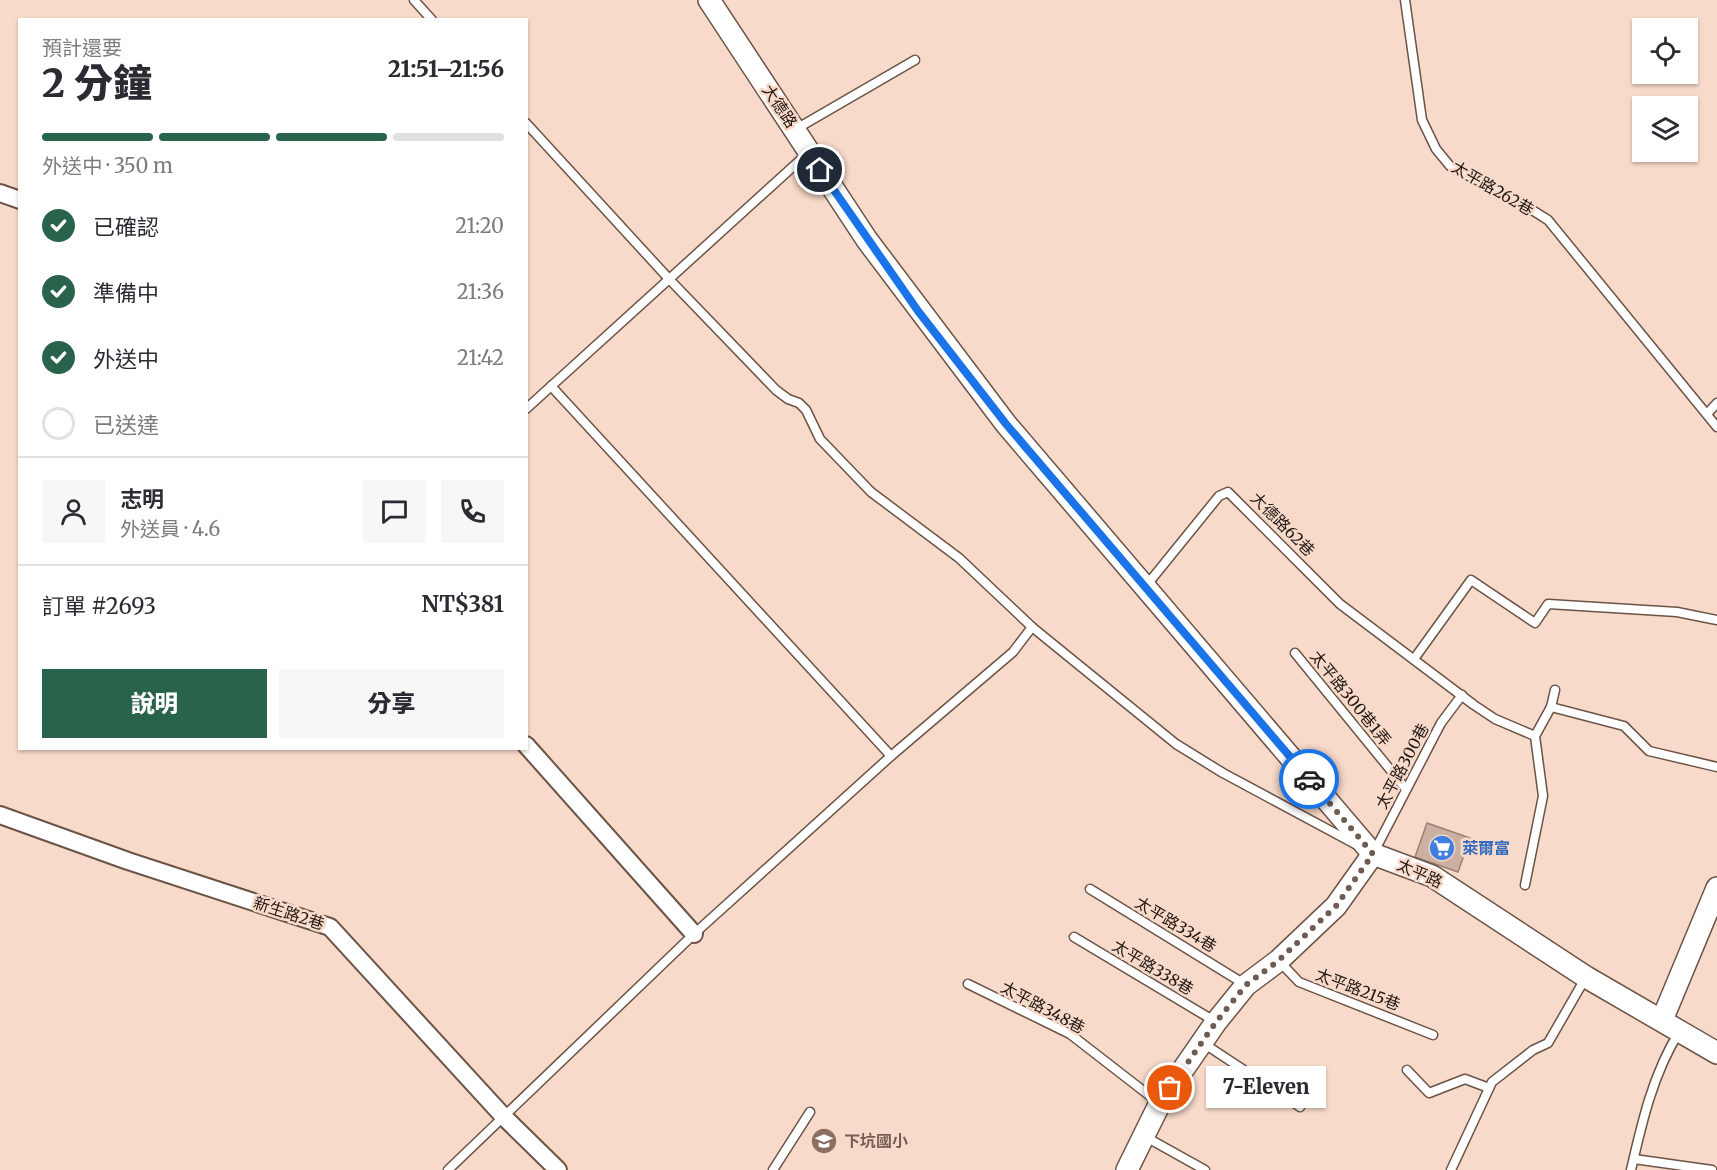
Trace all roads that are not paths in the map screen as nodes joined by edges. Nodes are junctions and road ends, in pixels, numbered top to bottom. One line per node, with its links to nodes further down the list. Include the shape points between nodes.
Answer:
1 (414, 0): 4 (lane)
2 (708, 0): 7 (street, 大德路)
3 (1405, 0): 15 (lane, 太平路262巷, via 1422,120 1436,149 1450,166 1548,220)
4 (430, 18)
5 (915, 60): 7 (lane)
6 (528, 125): 11 (lane)
7 (796, 129): 8 (street, 大德路)
8 (808, 153): 11 (lane); 17 (street, 大德路, via 880,258 984,396)
9 (0, 193): 10 (street)
10 (18, 199)
11 (669, 280): 12 (lane); 19 (lane, via 776,390 806,410 820,439 871,492 959,558)
12 (551, 386): 14 (lane); 27 (lane)
13 (1717, 403): 15 (lane)
14 (528, 408)
15 (1707, 414): 16 (lane, 太平路262巷)
16 (1717, 427)
17 (1145, 587): 21 (lane, 大德路62巷, via 1219,496 1228,492 1340,604); 31 (street, 大德路)
18 (1717, 620): 21 (lane, via 1677,612 1548,604 1535,623 1471,580)
19 (1032, 627): 27 (lane, via 1013,652); 31 (lane, via 1176,744)
20 (1295, 653): 29 (lane, 太平路300巷1弄)
21 (1414, 659): 23 (lane)
22 (1555, 690): 24 (lane)
23 (1462, 695): 25 (lane, via 1495,719); 29 (lane, 太平路300巷, via 1441,723)
24 (1551, 707): 25 (lane); 28 (lane, via 1624,726 1649,751)
25 (1535, 736): 32 (lane, via 1543,796)
26 (528, 747): 35 (street)
27 (891, 756): 35 (lane)
28 (1717, 767)
29 (1406, 789): 31 (lane, 太平路300巷)
30 (0, 815): 52 (street, 新生路2巷, via 330,927)
31 (1373, 854): 37 (street, via 1336,906); 38 (street, 太平路, via 1432,876)
32 (1525, 885)
33 (1717, 888): 41 (street)
34 (1090, 889): 40 (lane, 太平路334巷)
35 (694, 934): 52 (lane)
36 (1074, 937): 42 (lane, 太平路338巷)
37 (1278, 961): 40 (street); 44 (lane, 太平路215巷, via 1299,982)
38 (1586, 977): 41 (street, 太平路); 48 (lane, via 1548,1043 1533,1050)
39 (968, 984): 49 (lane, 太平路348巷, via 1070,1034)
40 (1246, 985): 42 (street)
41 (1662, 1020): 43 (street, 太平路)
42 (1216, 1022): 45 (street)
43 (1680, 1031): 46 (street, 太平路); 54 (lane, via 1668,1049 1644,1111)
44 (1434, 1035)
45 (1202, 1043): 49 (street); 50 (lane)
46 (1717, 1053)
47 (1407, 1070): 48 (lane, via 1429,1093 1465,1079)
48 (1489, 1088): 60 (lane)
49 (1160, 1103): 53 (street)
50 (1300, 1107)
51 (810, 1112): 57 (lane)
52 (504, 1118): 55 (lane); 56 (street, 新生路2巷)
53 (1144, 1135): 58 (street); 59 (lane)
54 (1634, 1159): 61 (lane); 62 (lane)
55 (448, 1170)
56 (558, 1170)
57 (773, 1170)
58 (1127, 1170)
59 (1205, 1170)
60 (1451, 1170)
61 (1631, 1170)
62 (1712, 1170)

